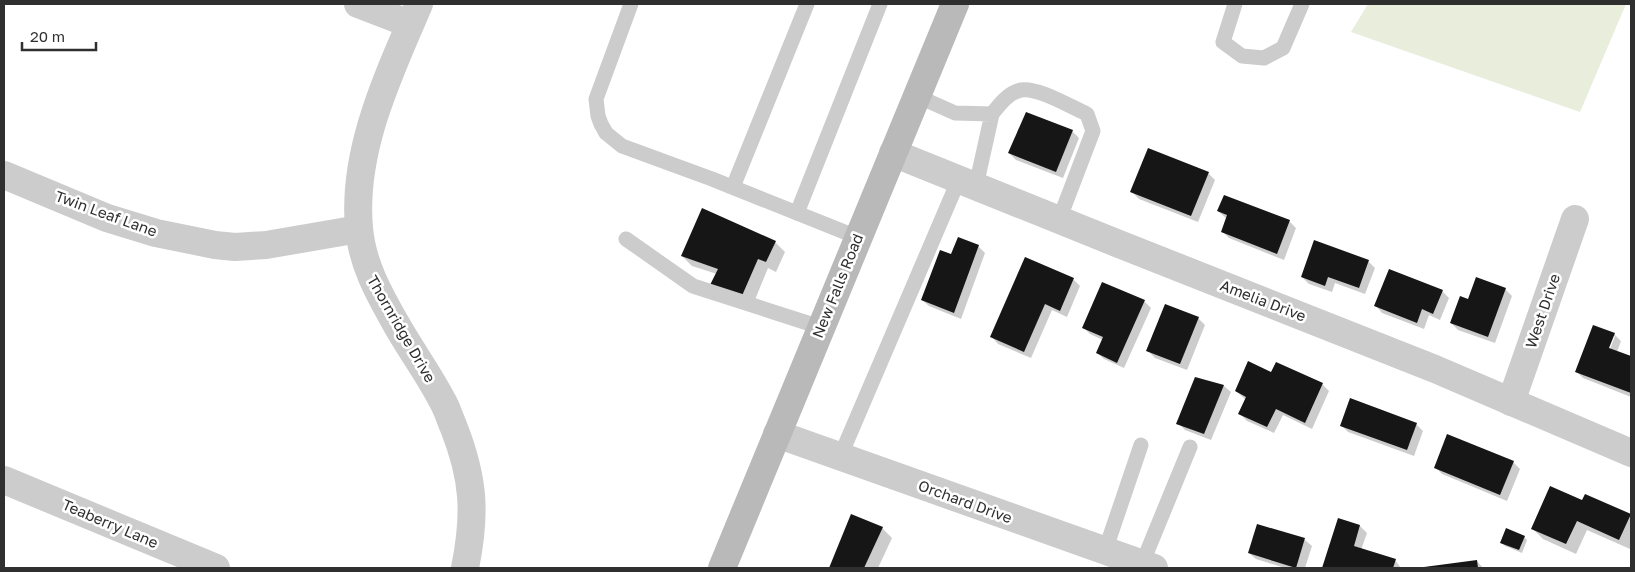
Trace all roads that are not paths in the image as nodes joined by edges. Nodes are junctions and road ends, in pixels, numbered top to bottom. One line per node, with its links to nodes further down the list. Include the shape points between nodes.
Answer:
1 (358, 4): 8 (street)
2 (631, 4): 14 (lane, via 596,99 601,124 606,133 622,146)
3 (807, 4): 14 (lane)
4 (880, 4): 15 (lane)
5 (955, 4): 9 (main road, New Falls Road)
6 (1235, 4): 7 (lane, via 1223,42 1242,56 1264,58 1283,48)
7 (1302, 4)
8 (415, 14): 18 (street, Thornridge Drive, via 384,88 364,151)
9 (917, 96): 10 (lane, via 955,113); 11 (main road, New Falls Road)
10 (992, 114): 13 (lane); 17 (lane, via 1005,98 1021,90 1036,92 1087,114 1093,131)
11 (894, 153): 13 (street, Amelia Drive); 19 (main road, New Falls Road)
12 (4, 175): 18 (street, Twin Leaf Lane, via 107,218 156,233 215,245 266,245)
13 (967, 183): 17 (street, Amelia Drive); 27 (lane)
14 (733, 188): 15 (lane)
15 (797, 213): 19 (lane)
16 (1575, 219): 22 (street, West Drive)
17 (1059, 220): 22 (street, Amelia Drive, via 1435,369)
18 (359, 229): 32 (street, Thornridge Drive, via 366,267 443,401 464,454 473,510)
19 (857, 238): 21 (main road, New Falls Road)
20 (626, 239): 21 (lane, via 693,286)
21 (820, 327): 23 (main road, New Falls Road)
22 (1510, 402): 26 (street, Amelia Drive)
23 (777, 434): 27 (street, Orchard Drive); 33 (main road, New Falls Road)
24 (1141, 445): 29 (lane)
25 (1190, 447): 30 (lane)
26 (1631, 453)
27 (840, 457): 29 (street, Orchard Drive)
28 (4, 480): 31 (street, Teaberry Lane)
29 (1105, 551): 30 (street, Orchard Drive)
30 (1148, 566)
31 (216, 568)
32 (465, 568)
33 (722, 568)

